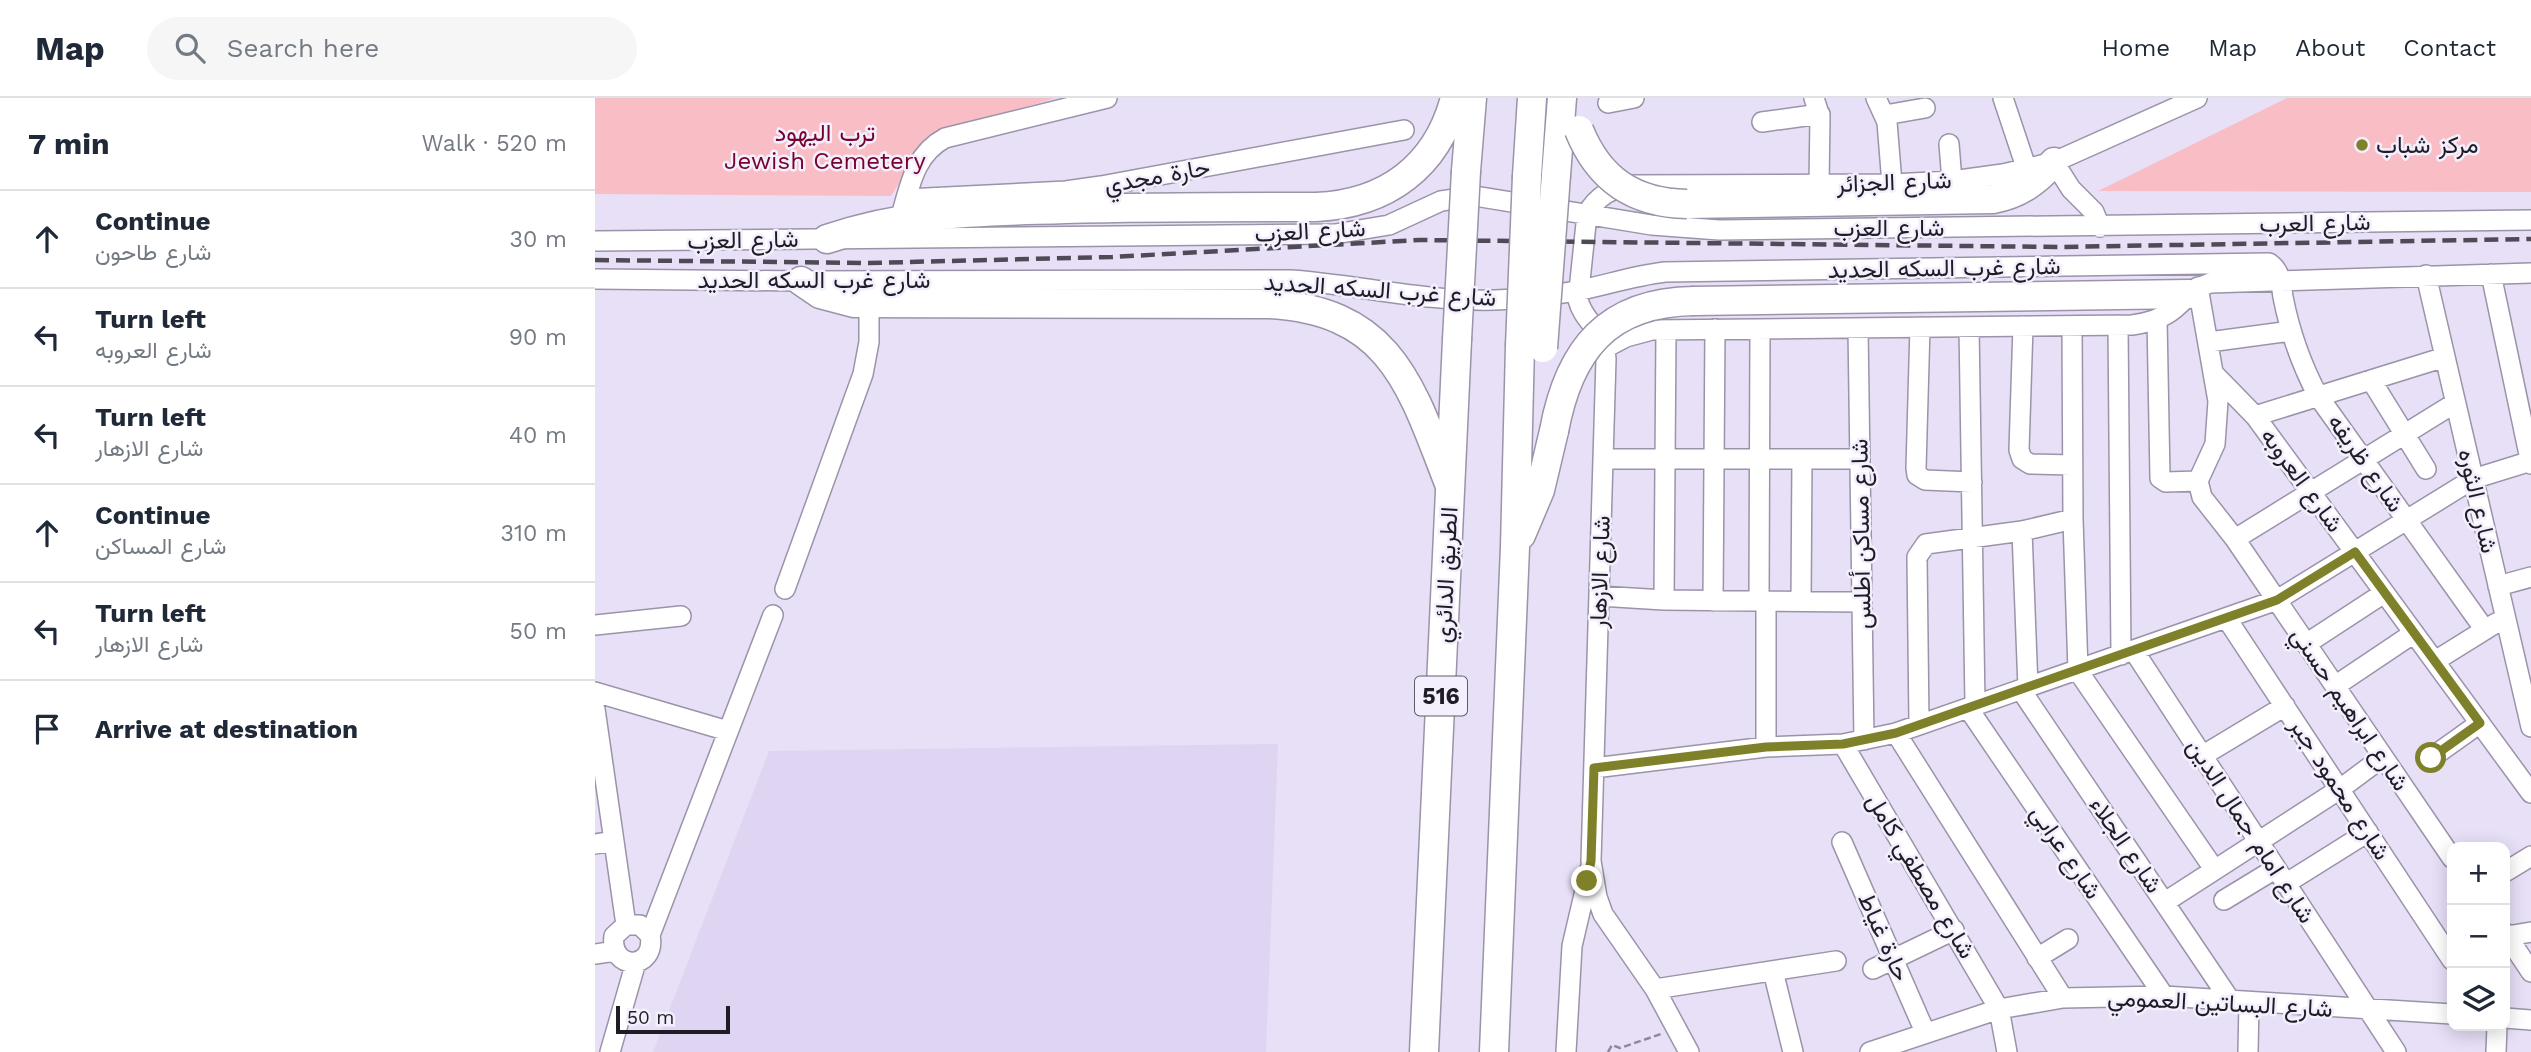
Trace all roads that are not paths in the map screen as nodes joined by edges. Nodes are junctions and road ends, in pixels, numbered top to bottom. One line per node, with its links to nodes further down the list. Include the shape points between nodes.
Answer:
1 (1107, 98): 21 (street, via 932,145 912,177)
2 (1455, 98): 21 (highway, via 1432,151 1400,182 1360,201 1316,207 1175,206)
3 (1472, 98): 70 (highway, الطريق الدائري / 516, bridge)
4 (1532, 98): 47 (highway, bridge, via 1527,176)
5 (1562, 98): 47 (highway, bridge)
6 (1570, 98): 16 (highway, bridge, via 1595,162 1635,195 1669,204 1993,198 2031,185)
7 (2003, 98): 16 (street)
8 (2197, 98): 9 (street, شارع الجزائر)
9 (2174, 103): 16 (street, شارع الجزائر)
10 (1817, 106): 13 (street); 19 (street)
11 (1881, 106): 12 (street); 18 (street)
12 (1924, 108)
13 (1762, 122)
14 (1405, 130): 21 (street, حارة مجدي)
15 (1949, 144): 17 (street)
16 (2041, 166): 17 (street, شارع الجزائر); 23 (street, via 2064,181 2094,212)
17 (1952, 181): 18 (street, شارع الجزائر)
18 (1892, 184): 19 (street, شارع الجزائر)
19 (1819, 185): 20 (street, شارع الجزائر, via 1623,186 1598,199)
20 (1587, 214): 21 (street, شارع العزب, via 1464,196 1441,201 1389,225 1335,234); 23 (street, شارع العزب, via 1719,230); 32 (street)
21 (901, 218): 24 (highway)
22 (2531, 220): 23 (street, شارع العرب)
23 (2100, 227)
24 (827, 239): 25 (street, شارع العزب)
25 (595, 241)
26 (2531, 273): 27 (street)
27 (2491, 274): 28 (street); 52 (street)
28 (2426, 275): 30 (street); 49 (street, شارع الثوره)
29 (595, 279): 31 (street, شارع غرب السكه الحديد)
30 (2280, 279): 32 (street, شارع غرب السكه الحديد, via 2274,267 2262,262 1665,272); 33 (street, via 2217,282); 45 (street, شارع ظريفه)
31 (801, 281): 32 (street, شارع غرب السكه الحديد, via 1291,280 1454,300); 34 (highway, via 831,299)
32 (1578, 291): 48 (street, via 1583,313 1599,330)
33 (2194, 291): 35 (street); 46 (street); 77 (highway, bridge, via 1656,304 1620,318 1590,342 1569,374 1539,490)
34 (869, 303): 70 (highway, via 1269,304 1322,312 1346,322 1389,355 1417,401); 81 (street, via 863,374)
35 (2157, 319): 36 (street); 68 (street, via 2160,478 2166,482)
36 (2119, 325): 38 (street); 98 (street)
37 (2023, 326): 38 (street); 40 (street); 65 (street, via 2022,459 2030,464)
38 (2072, 326): 65 (street)
39 (1920, 327): 40 (street); 41 (street); 69 (street, via 1917,475 1925,480)
40 (1969, 327): 69 (street)
41 (1858, 328): 43 (street); 57 (street, شارع مساكن أطلس)
42 (1715, 329): 43 (street); 44 (street); 61 (street)
43 (1760, 329): 62 (street)
44 (1666, 330): 48 (street, via 1637,333); 63 (street)
45 (2291, 331): 46 (street); 53 (street, شارع ظريفه, via 2302,367)
46 (2209, 342): 50 (street)
47 (1532, 347): 77 (highway, via 1518,399)
48 (1605, 348): 58 (street, شارع الازهار)
49 (2445, 357): 51 (street); 54 (street, شارع الثوره)
50 (2215, 375): 55 (street, شارع العروبه); 68 (street, via 2215,444)
51 (2371, 380): 53 (street); 56 (street)
52 (2524, 395): 64 (street)
53 (2318, 396): 55 (street); 60 (street, شارع ظريفه)
54 (2455, 404): 56 (street); 67 (street, شارع الثوره)
55 (2255, 416): 71 (street, شارع العروبه)
56 (2404, 434): 60 (street); 66 (street)
57 (1860, 458): 59 (street); 89 (street, شارع مساكن أطلس)
58 (1603, 459): 63 (street); 83 (street, شارع الازهار)
59 (1802, 459): 62 (street); 88 (street)
60 (2363, 459): 71 (street); 73 (street, شارع ظريفه)
61 (1714, 460): 62 (street); 63 (street); 86 (street)
62 (1759, 460): 87 (street)
63 (1665, 461): 84 (street)
64 (2531, 462): 67 (street)
65 (2072, 465): 72 (street)
66 (2426, 469)
67 (2473, 479): 73 (street); 80 (street, شارع الثوره)
68 (2197, 481): 76 (street, شارع ابراهيم حسني, via 2202,497)
69 (1972, 482): 75 (street)
70 (1450, 486): 163 (highway, الطريق الدائري / 516)
71 (2311, 492): 76 (street); 78 (street, شارع العروبه)
72 (2073, 519): 74 (street); 100 (street)
73 (2406, 520): 78 (street); 95 (street, شارع ظريفه)
74 (2022, 531): 75 (street); 102 (street)
75 (1972, 538): 105 (street); 108 (street, via 1926,544 1917,557)
76 (2235, 539): 85 (street, شارع ابراهيم حسني)
77 (1515, 547): 164 (highway)
78 (2355, 552): 82 (street, شارع العروبه); 85 (street)
79 (2531, 577): 80 (street)
80 (2498, 586): 92 (street, شارع الثوره)
81 (785, 589)
82 (2384, 593): 96 (street, شارع العروبه); 97 (street)
83 (1599, 596): 84 (street); 119 (street, شارع الازهار)
84 (1664, 600): 86 (street)
85 (2277, 600): 93 (street); 97 (street, شارع ابراهيم حسني)
86 (1713, 601): 87 (street)
87 (1762, 601): 88 (street); 114 (street)
88 (1801, 601): 89 (street)
89 (1861, 602): 112 (street, شارع مساكن أطلس)
90 (773, 615): 110 (street)
91 (681, 616): 94 (street)
92 (2506, 617): 95 (street); 109 (street, شارع الثوره)
93 (2227, 619): 98 (street); 104 (street, شارع محمود جبر)
94 (595, 625)
95 (2485, 630): 99 (street)
96 (2414, 633): 99 (street, شارع العروبه); 101 (street)
97 (2306, 644): 101 (street, شارع ابراهيم حسني)
98 (2128, 653): 100 (street); 115 (street, شارع امام جمال الدين)
99 (2435, 662): 107 (street, شارع العروبه)
100 (2078, 671): 102 (street); 129 (street)
101 (2335, 686): 116 (street, شارع ابراهيم حسني)
102 (2024, 689): 105 (street); 133 (street, شارع الجلاء)
103 (595, 692): 110 (street)
104 (2285, 706): 115 (street); 120 (street, شارع محمود جبر)
105 (1972, 707): 108 (street); 152 (street, شارع عرابي)
106 (595, 709): 118 (street)
107 (2480, 723): 117 (street); 121 (street, شارع العروبه)
108 (1919, 724): 111 (street)
109 (2531, 727)
110 (728, 731): 138 (street)
111 (1896, 733): 112 (street); 144 (street)
112 (1864, 740): 113 (street)
113 (1843, 744): 114 (street); 135 (street, شارع مصطفي كامل)
114 (1766, 747): 119 (street)
115 (2203, 757): 125 (street, شارع امام جمال الدين)
116 (2383, 757): 120 (street); 126 (street, شارع ابراهيم حسني)
117 (2431, 758)
118 (599, 764): 123 (street)
119 (1594, 768): 128 (street, شارع الازهار)
120 (2340, 789): 122 (street, شارع محمود جبر); 125 (street)
121 (2531, 793)
122 (2368, 832): 131 (street); 142 (street, شارع محمود جبر)
123 (604, 842): 134 (street)
124 (1842, 842): 145 (street, حارة غياط)
125 (2258, 842): 129 (street); 131 (street, شارع امام جمال الدين)
126 (2447, 851)
127 (2531, 856): 130 (street)
128 (1591, 861): 151 (street, شارع الازهار, via 1603,914); 165 (street, شارع الازهار, via 1572,946)
129 (2214, 869): 133 (street)
130 (2510, 870)
131 (2281, 877): 132 (street); 156 (street, شارع امام جمال الدين)
132 (2224, 900)
133 (2165, 902): 154 (street, شارع الجلاء)
134 (625, 925): 138 (street, via 640,925); 141 (street, via 614,936)
135 (1954, 930): 145 (street); 155 (street, شارع مصطفي كامل)
136 (2531, 932): 137 (street)
137 (2510, 934)
138 (650, 935): 147 (street, via 649,952)
139 (2068, 939): 144 (street)
140 (2510, 940): 150 (street)
141 (615, 951): 143 (street); 147 (street, via 620,958)
142 (2447, 952)
143 (595, 954)
144 (2038, 958): 153 (street)
145 (1893, 959): 148 (street); 161 (street, حارة غياط)
146 (1836, 961): 149 (street)
147 (636, 962): 162 (street)
148 (1873, 969)
149 (1773, 971): 151 (street); 167 (street)
150 (2531, 972)
151 (1655, 989): 166 (street, شارع الازهار)
152 (2164, 996): 153 (street, شارع البساتين العمومي); 154 (street, شارع البساتين العمومي)
153 (2063, 998): 155 (street, شارع البساتين العمومي)
154 (2239, 1001): 156 (street, شارع البساتين العمومي); 170 (street)
155 (1999, 1009): 161 (street, شارع البساتين العمومي); 169 (street, شارع مصطفي كامل)
156 (2368, 1010): 157 (street, شارع البساتين العمومي); 171 (street, شارع امام جمال الدين)
157 (2447, 1014)
158 (2510, 1018): 159 (street)
159 (2531, 1020)
160 (2497, 1031): 172 (street)
161 (1918, 1040): 168 (street, شارع البساتين العمومي)
162 (610, 1052)
163 (1424, 1052)
164 (1493, 1052)
165 (1566, 1052)
166 (1689, 1052)
167 (1793, 1052)
168 (1870, 1052)
169 (2007, 1052)
170 (2248, 1052)
171 (2396, 1052)
172 (2496, 1052)

